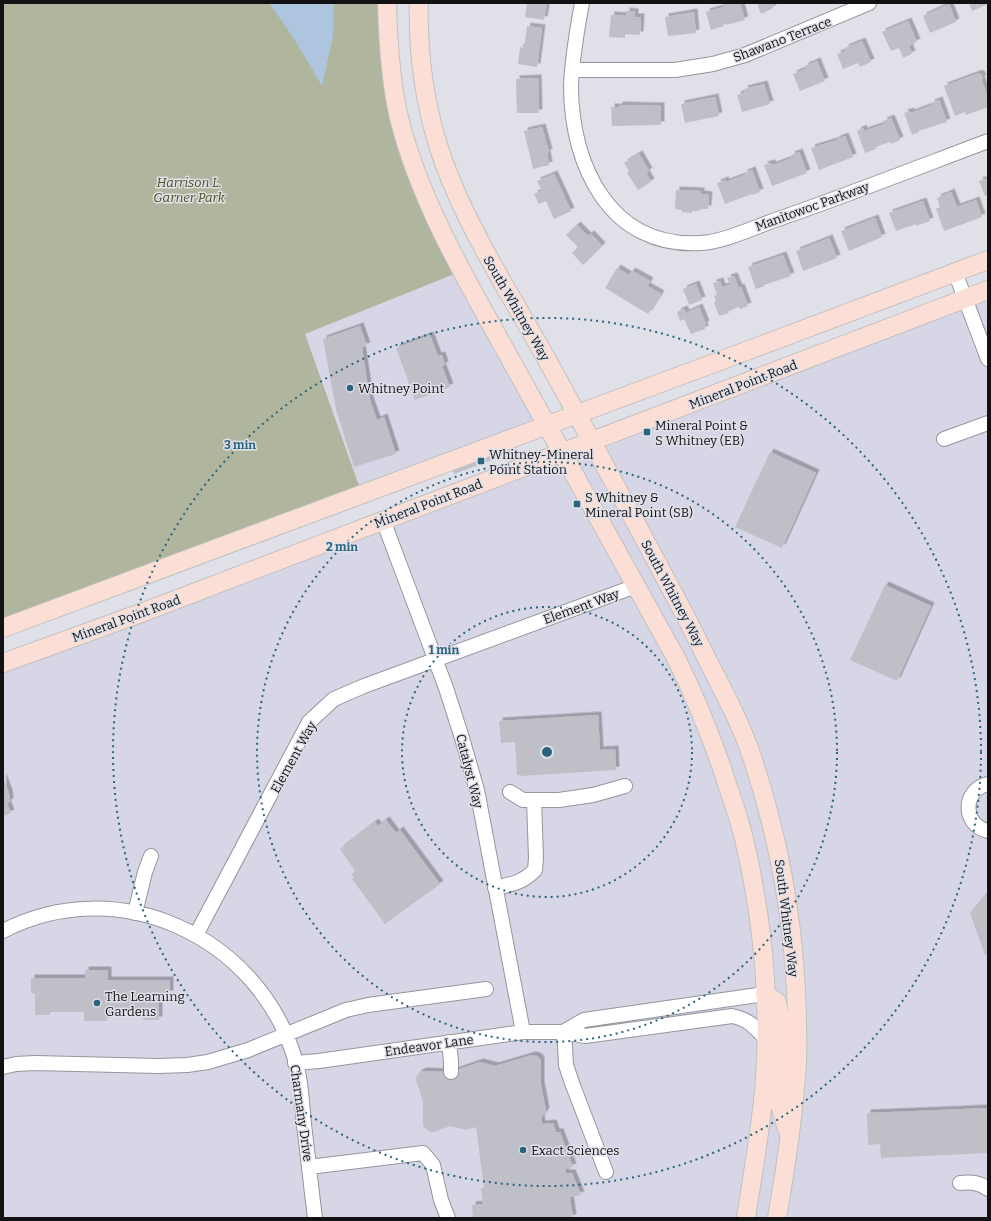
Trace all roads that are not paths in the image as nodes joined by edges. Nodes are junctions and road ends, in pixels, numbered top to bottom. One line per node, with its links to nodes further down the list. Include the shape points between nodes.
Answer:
1 (387, 3): 14 (main road, via 391,70 400,121 414,168 462,271)
2 (419, 3): 12 (main road, South Whitney Way, via 422,73 443,162 489,260)
3 (582, 3): 5 (street, Manitowoc Parkway)
4 (869, 3): 5 (street, Shawano Terrace, via 745,55 713,64 675,70)
5 (572, 70): 6 (street, Manitowoc Parkway, via 573,114 590,177 605,202 627,224 669,242 714,242)
6 (988, 141)
7 (988, 260): 8 (main road)
8 (955, 272): 10 (street); 12 (main road)
9 (988, 290): 10 (main road, Mineral Point Road)
10 (966, 299): 11 (street); 16 (main road, Mineral Point Road)
11 (988, 359)
12 (578, 414): 14 (main road); 16 (main road, South Whitney Way)
13 (988, 424): 15 (street)
14 (548, 426): 17 (main road); 20 (main road)
15 (944, 439)
16 (592, 442): 17 (main road, Mineral Point Road); 43 (main road, South Whitney Way, via 734,712 751,754 767,807 786,893 795,960 797,1060)
17 (562, 453): 18 (main road, Mineral Point Road); 19 (main road)
18 (383, 520): 21 (street, Catalyst Way); 22 (main road, Mineral Point Road)
19 (636, 586): 21 (street, Element Way); 34 (main road, via 696,699 732,796 744,838 755,897 764,956)
20 (3, 628)
21 (435, 660): 29 (street, Catalyst Way, via 477,790); 32 (street, Element Way, via 334,699 309,722)
22 (3, 663)
23 (988, 784): 27 (street, via 976,790 968,804 971,820 977,826)
24 (624, 786): 26 (street, via 593,795 559,800)
25 (510, 792): 26 (street, via 523,800)
26 (534, 800): 29 (street, via 535,870 512,885)
27 (988, 830)
28 (151, 856): 30 (street)
29 (495, 888): 35 (street, Catalyst Way)
30 (135, 913): 31 (street, Charmany Drive, via 110,909 70,909 29,919); 32 (street, Charmany Drive, via 174,924)
31 (3, 931)
32 (196, 935): 37 (street, Charmany Drive, via 231,960 254,983 273,1010)
33 (486, 990): 37 (street, via 368,1005 346,1010)
34 (765, 994): 36 (street, Endeavor Lane, via 584,1020); 38 (main road); 43 (main road, via 778,1002 781,1028 778,1095)
35 (523, 1032): 36 (street, Endeavor Lane); 39 (street, Endeavor Lane)
36 (563, 1032): 38 (street, Endeavor Lane, via 585,1036 732,1016 744,1019); 45 (street, via 566,1065)
37 (286, 1035): 40 (street, Charmany Drive); 41 (street, via 234,1055 187,1065 35,1063)
38 (766, 1039): 50 (main road, via 762,1108)
39 (449, 1042): 40 (street, Endeavor Lane); 42 (street)
40 (295, 1063): 44 (street, Charmany Drive, via 301,1092)
41 (3, 1067)
42 (451, 1072)
43 (790, 1140): 51 (main road, South Whitney Way)
44 (309, 1167): 48 (street, Charmany Drive); 49 (street, via 423,1153 433,1165)
45 (606, 1172)
46 (960, 1183): 47 (street, via 973,1182)
47 (988, 1189)
48 (314, 1218)
49 (448, 1218)
50 (746, 1218)
51 (777, 1218)

